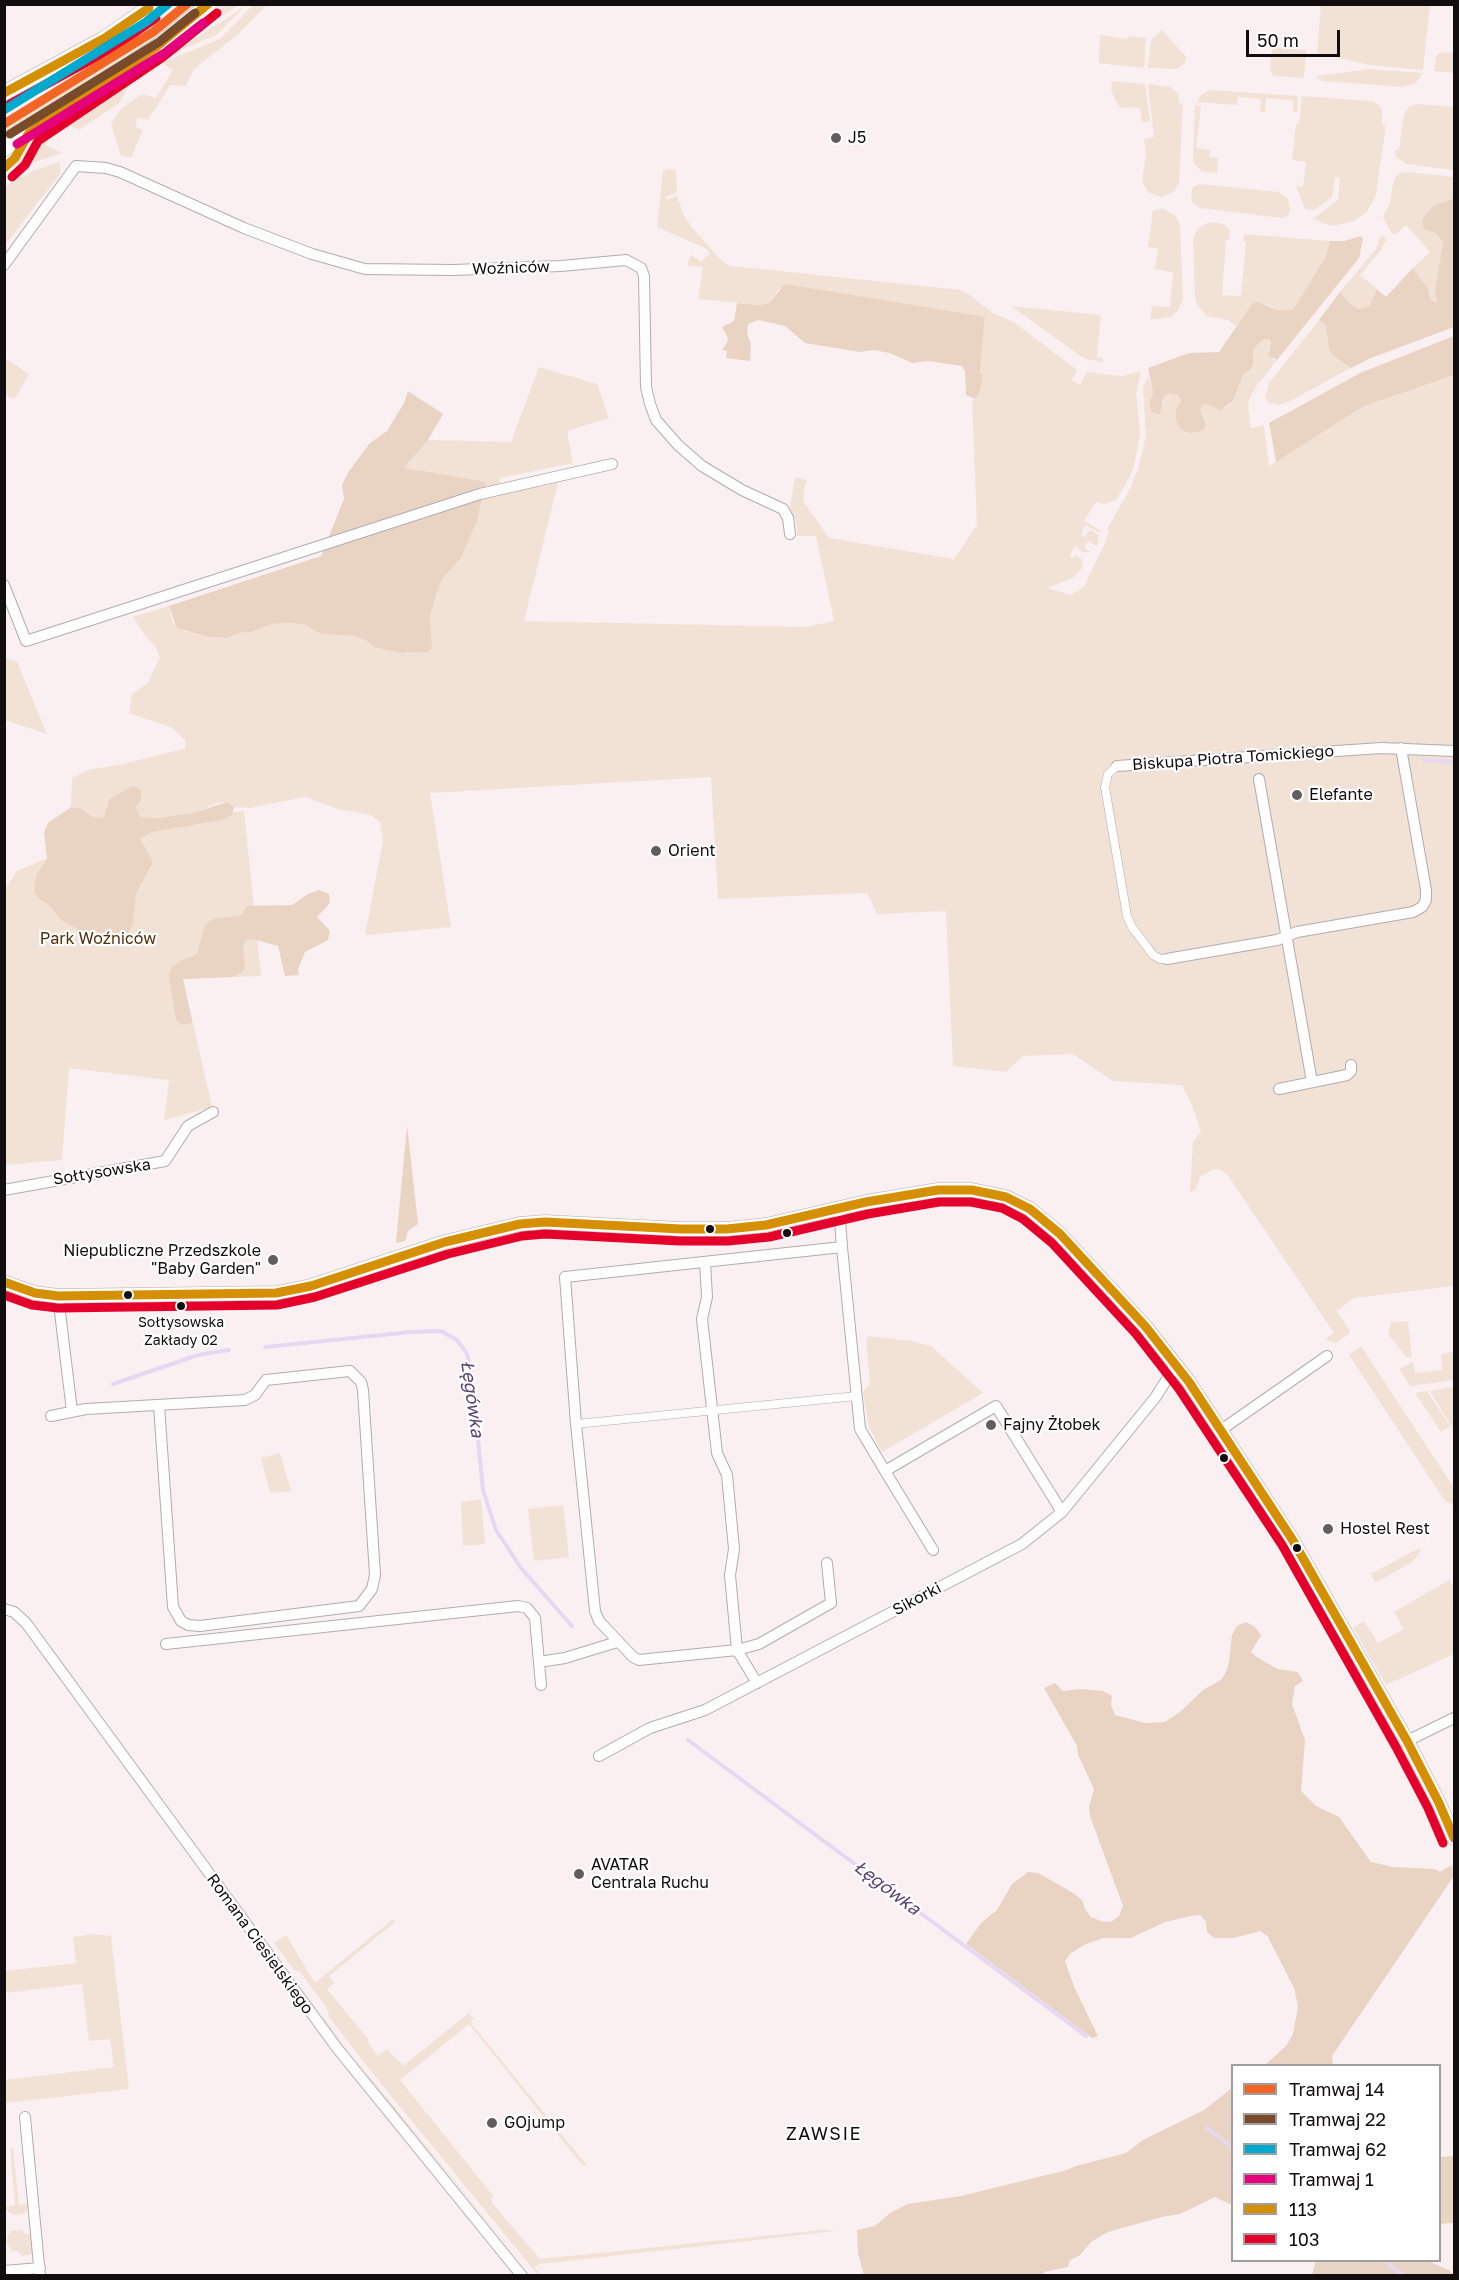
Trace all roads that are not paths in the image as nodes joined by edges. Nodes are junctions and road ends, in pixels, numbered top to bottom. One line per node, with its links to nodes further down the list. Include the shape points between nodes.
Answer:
1 (153, 4): 3 (main road, via 105,38)
2 (209, 4): 4 (main road, via 156,47)
3 (4, 93)
4 (4, 149)
5 (4, 266): 7 (street, Woźniców, via 76,166 113,170 251,231 365,269 421,271 632,262 644,276 646,387 656,420 702,466 783,509)
6 (612, 464): 8 (street, via 480,494 26,641)
7 (790, 534)
8 (4, 585)
9 (1401, 748): 10 (street, Biskupa Piotra Tomickiego); 11 (street, Biskupa Piotra Tomickiego); 13 (street, Biskupa Piotra Tomickiego, via 1426,890 1425,904 1413,912)
10 (1455, 751)
11 (1117, 766): 14 (street, Biskupa Piotra Tomickiego, via 1108,774 1105,787 1127,916 1153,955)
12 (1259, 779): 13 (street, Biskupa Piotra Tomickiego)
13 (1287, 936): 14 (street, Biskupa Piotra Tomickiego); 16 (street, Biskupa Piotra Tomickiego)
14 (1167, 959)
15 (1351, 1065): 16 (street, via 1347,1075)
16 (1312, 1082): 17 (street)
17 (1279, 1089)
18 (213, 1112): 19 (street, Sołtysowska, via 188,1126 165,1161)
19 (4, 1190)
20 (839, 1208): 21 (street); 24 (street, via 780,1223 727,1229 520,1224 445,1242 311,1287 276,1293); 26 (street, via 950,1189 983,1191 1014,1200 1038,1214 1060,1234 1146,1326)
21 (842, 1247): 22 (street); 27 (street)
22 (705, 1263): 30 (street, via 702,1320); 32 (street, via 565,1277)
23 (4, 1282): 24 (street)
24 (58, 1296): 29 (street)
25 (1327, 1356): 33 (street)
26 (1176, 1365): 33 (street); 35 (street, Sikorki, via 1155,1398)
27 (856, 1396): 30 (street); 34 (street, via 860,1429)
28 (159, 1405): 28 (street, via 245,1400 255,1395 266,1380 350,1371 361,1382 375,1575 372,1589 359,1606 200,1626 181,1621 173,1607); 29 (street)
29 (72, 1411): 31 (street)
30 (713, 1411): 32 (street); 41 (street, via 717,1453 727,1475)
31 (51, 1416)
32 (576, 1424): 39 (street, via 595,1611)
33 (1221, 1430): 46 (street, via 1283,1524)
34 (885, 1471): 35 (street, via 996,1406); 36 (street)
35 (1062, 1512): 43 (street, Sikorki, via 1022,1544)
36 (933, 1550)
37 (827, 1563): 41 (street, via 831,1603 759,1644)
38 (4, 1609): 52 (street, Romana Ciesielskiego, via 26,1623 337,2048)
39 (617, 1642): 41 (street, via 639,1660); 42 (street)
40 (165, 1644): 42 (street, via 518,1606 535,1618)
41 (737, 1650): 43 (street)
42 (539, 1662): 44 (street)
43 (757, 1683): 47 (street, Sikorki, via 705,1710 650,1728)
44 (541, 1685)
45 (1455, 1718): 46 (street)
46 (1407, 1741): 48 (street)
47 (598, 1756)
48 (1455, 1838)
49 (25, 2117): 51 (street)
50 (4, 2271): 51 (street)
51 (40, 2272)
52 (522, 2276)

